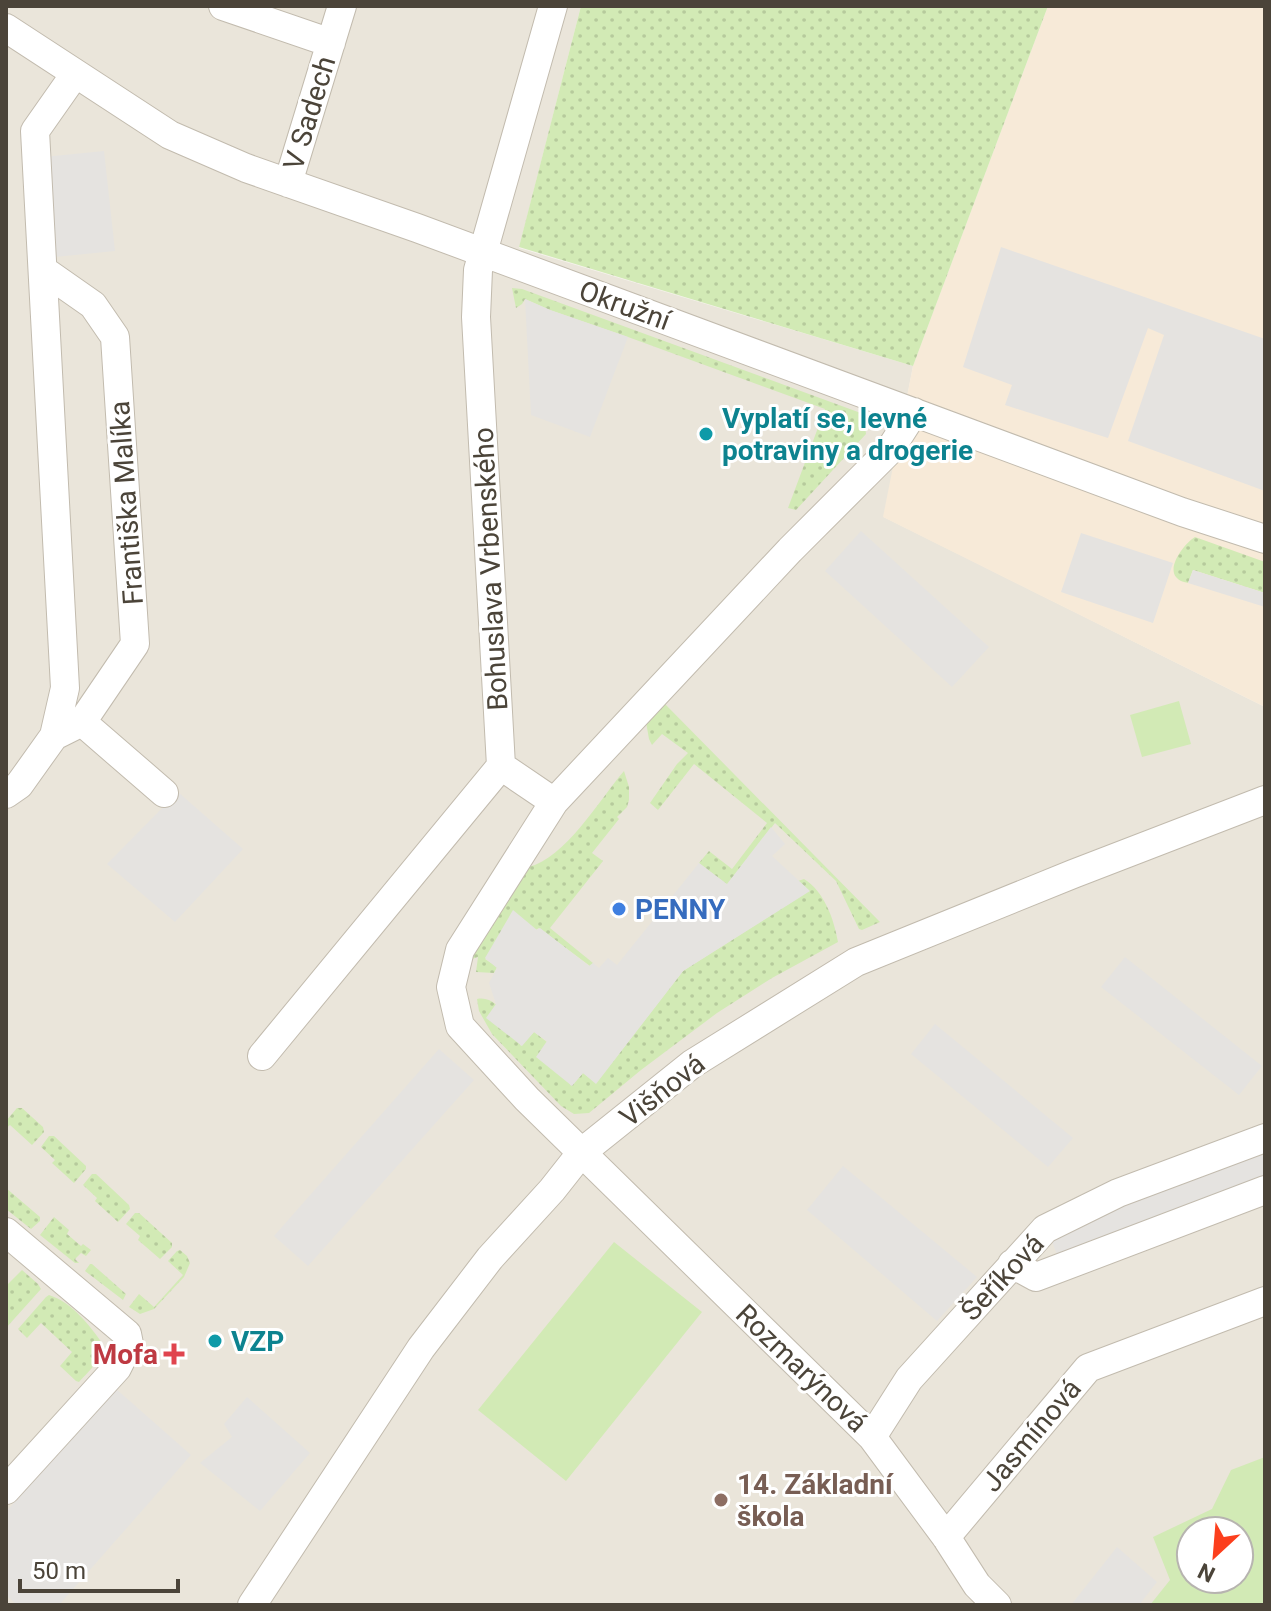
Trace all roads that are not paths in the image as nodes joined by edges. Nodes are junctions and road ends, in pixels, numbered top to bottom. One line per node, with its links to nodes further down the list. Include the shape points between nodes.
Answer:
1 (223, 6): 5 (street, V Sadech)
2 (342, 6): 5 (street, V Sadech)
3 (553, 6): 8 (street, Bohuslava Vrbenského)
4 (6, 28): 6 (street, Okružní)
5 (331, 43): 7 (street, V Sadech)
6 (75, 74): 7 (street, Okružní, via 170,135); 9 (street, Františka Malíka, via 35,131)
7 (288, 183): 8 (street, Okružní)
8 (482, 253): 10 (street, Okružní); 14 (street, Bohuslava Vrbenského, via 476,317)
9 (43, 270): 12 (street, Františka Malíka, via 93,305 115,337 135,644); 13 (street, Františka Malíka, via 65,688)
10 (914, 412): 11 (street, Okružní); 17 (street, Rozmarýnová, via 889,451)
11 (1265, 539)
12 (82, 722): 13 (street, Františka Malíka); 15 (street)
13 (54, 736): 16 (street, Františka Malíka, via 19,785)
14 (501, 766): 17 (street); 19 (street)
15 (164, 793)
16 (6, 794)
17 (554, 802): 21 (street, Rozmarýnová, via 460,950 451,987 460,1026)
18 (1262, 805): 21 (street, Višňová, via 856,962 692,1064)
19 (262, 1056)
20 (1265, 1138): 24 (street, Šeříková, via 1118,1193 1045,1229)
21 (582, 1152): 26 (street, Rozmarýnová); 29 (street, Višňová, via 421,1348)
22 (1265, 1190): 24 (street, via 1036,1277)
23 (6, 1232): 27 (street, via 127,1334 129,1344 117,1368)
24 (1012, 1264): 26 (street, Šeříková, via 909,1379)
25 (1265, 1301): 28 (street, Jasmínová, via 1088,1368)
26 (872, 1437): 28 (street, Rozmarýnová)
27 (6, 1490)
28 (946, 1537): 30 (street, Rozmarýnová)
29 (252, 1605)
30 (997, 1605)

